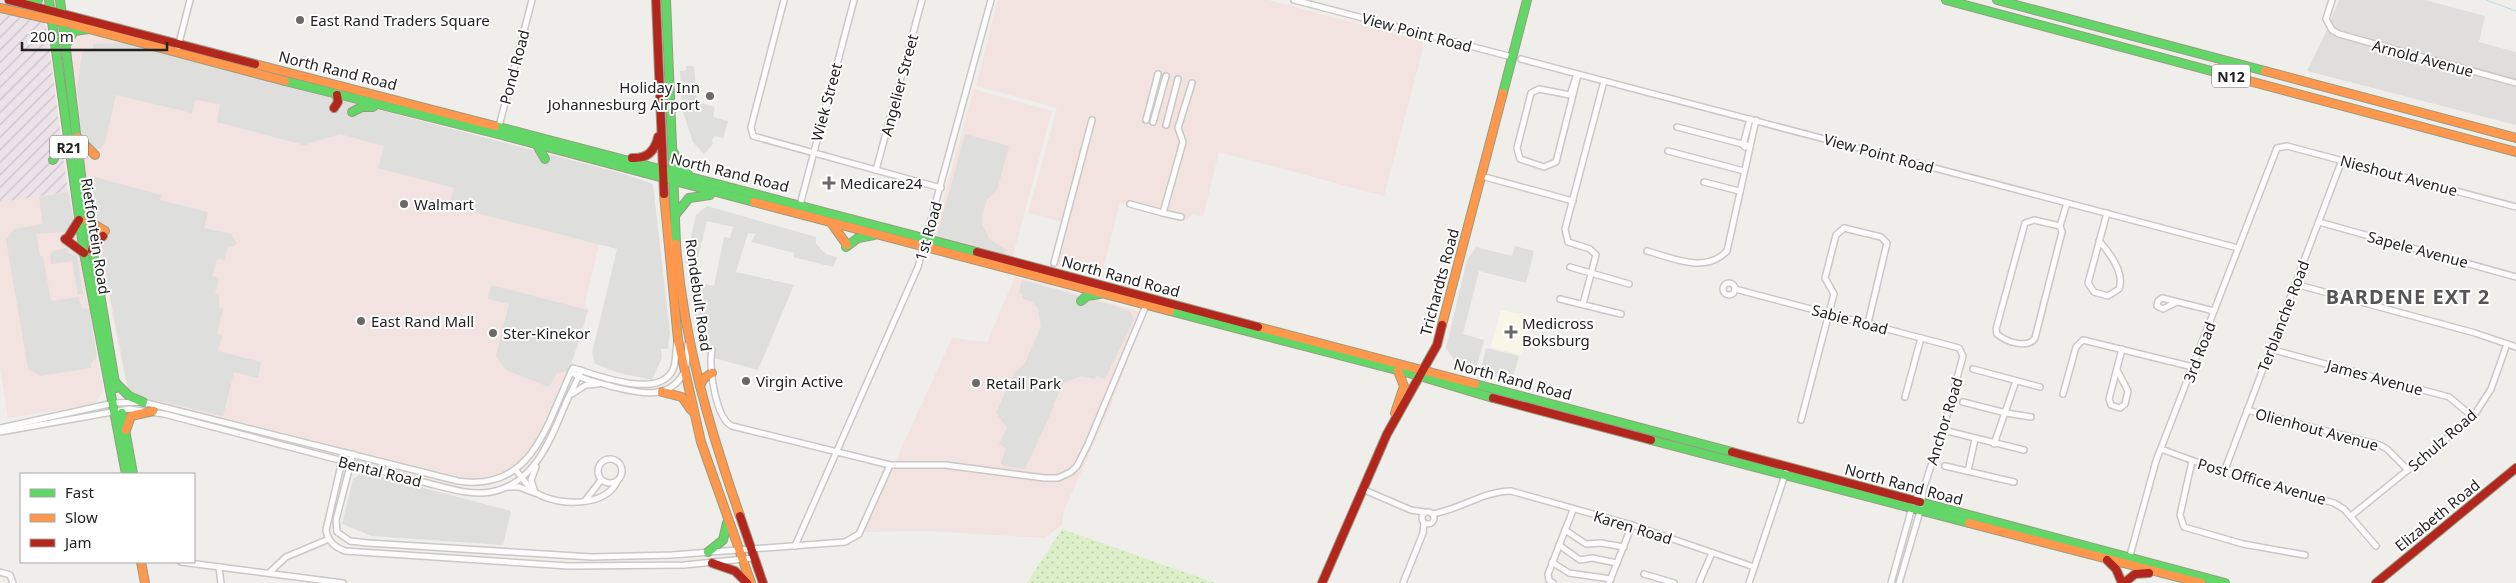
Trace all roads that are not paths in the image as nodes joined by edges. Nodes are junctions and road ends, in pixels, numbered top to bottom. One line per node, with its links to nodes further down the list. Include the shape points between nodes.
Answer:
1 (9, 0): 18 (main road, North Rand Road)
2 (38, 0): 18 (main road)
3 (49, 0): 20 (main road, Rietfontein Road / R21)
4 (60, 0): 21 (main road, Rietfontein Road / R21)
5 (190, 0): 25 (street)
6 (532, 0): 49 (street, Pond Road)
7 (656, 0): 47 (main road, Rondebult Road)
8 (666, 0): 52 (main road, Rondebult Road)
9 (784, 0): 59 (street, via 751,134)
10 (854, 0): 59 (street, Wiek Street)
11 (922, 0): 66 (street, Angelier Street)
12 (991, 0): 74 (street, 1st Road)
13 (1294, 0): 28 (street, View Point Road)
14 (1527, 0): 28 (main road, Trichardts Road)
15 (1946, 0): 58 (main road, N12)
16 (1997, 0): 51 (main road, N12)
17 (2332, 0): 36 (street, Arnold Avenue, via 2326,19 2332,30 2369,44)
18 (28, 4): 20 (main road, North Rand Road)
19 (0, 8): 22 (main road, North Rand Road)
20 (51, 9): 21 (main road, North Rand Road); 22 (main road, Rietfontein Road / R21)
21 (62, 12): 23 (main road, Rietfontein Road / R21); 25 (main road, North Rand Road)
22 (53, 20): 23 (main road, North Rand Road); 50 (main road, Rietfontein Road / R21)
23 (63, 22): 24 (main road, North Rand Road); 26 (main road, Rietfontein Road / R21)
24 (89, 29): 26 (main road, via 72,32); 27 (main road, North Rand Road)
25 (179, 43): 27 (street); 49 (main road, North Rand Road)
26 (66, 46): 50 (main road, Rietfontein Road / R21)
27 (177, 52): 37 (main road, North Rand Road)
28 (1512, 57): 69 (main road, Trichardts Road)
29 (1520, 60): 31 (street, View Point Road)
30 (1158, 74): 43 (street)
31 (1578, 75): 31 (street, via 1556,162 1544,167 1520,160 1517,148 1532,93 1539,89 1570,95); 34 (street, View Point Road)
32 (1166, 76): 45 (street)
33 (1178, 79): 46 (street)
34 (1604, 81): 41 (street, View Point Road); 77 (street)
35 (1192, 83): 82 (street, via 1178,128 1183,142)
36 (2516, 83)
37 (337, 95): 38 (main road, via 338,102); 39 (main road, North Rand Road)
38 (334, 108)
39 (397, 110): 40 (main road, via 369,106); 49 (main road, North Rand Road)
40 (352, 112)
41 (1750, 119): 44 (street, View Point Road); 54 (street)
42 (1092, 120): 96 (street)
43 (1146, 120)
44 (1756, 120): 56 (street); 78 (street, View Point Road)
45 (1153, 122)
46 (1166, 126)
47 (660, 127): 61 (main road, via 657,144 648,156 636,159); 65 (main road, Rondebult Road)
48 (1677, 127): 54 (street)
49 (498, 130): 53 (main road, North Rand Road); 61 (main road, North Rand Road)
50 (71, 134): 60 (main road); 63 (main road); 86 (main road, Rietfontein Road / R21)
51 (2516, 138)
52 (670, 139): 68 (main road, Rondebult Road); 70 (main road, via 677,162 684,172)
53 (537, 145): 62 (main road); 71 (main road, North Rand Road)
54 (1743, 145): 56 (street)
55 (2282, 146): 64 (street, Nieshout Avenue); 93 (street, 3rd Road, via 2274,151)
56 (1749, 149): 67 (street)
57 (1668, 151): 67 (street)
58 (2516, 152)
59 (812, 153): 66 (street); 79 (street, Wiek Street)
60 (95, 155)
61 (613, 156): 65 (main road, North Rand Road)
62 (545, 159)
63 (53, 160)
64 (2342, 160): 81 (street, Nieshout Avenue); 88 (street, Terblanche Road)
65 (662, 169): 68 (main road, North Rand Road); 71 (main road, Rondebult Road)
66 (876, 170): 74 (street)
67 (1744, 171): 75 (street)
68 (672, 172): 70 (main road, North Rand Road); 72 (main road, Rondebult Road)
69 (1481, 176): 77 (street); 130 (main road, Trichardts Road, via 1444,323)
70 (694, 177): 79 (main road, North Rand Road)
71 (663, 179): 72 (main road, North Rand Road); 116 (main road, Rondebult Road)
72 (673, 181): 76 (main road, North Rand Road); 84 (main road, Rondebult Road)
73 (1704, 182): 75 (street)
74 (941, 188): 92 (street, 1st Road)
75 (1739, 191): 94 (street, via 1728,248 1724,254 1711,262 1693,263)
76 (732, 197): 84 (main road, via 692,195 683,202); 87 (main road, North Rand Road)
77 (1573, 201): 98 (street, via 1566,239 1596,255)
78 (2067, 202): 83 (street, View Point Road); 89 (street)
79 (800, 204): 92 (main road, North Rand Road)
80 (1130, 204): 82 (street)
81 (2516, 207)
82 (1163, 212): 85 (street)
83 (2107, 213): 91 (street); 93 (street, View Point Road)
84 (675, 217): 114 (main road, Rondebult Road)
85 (1181, 217)
86 (83, 220): 95 (main road, Rietfontein Road / R21); 95 (main road, via 104,234); 95 (main road, via 66,239)
87 (829, 222): 90 (main road, North Rand Road); 90 (main road, via 840,231 846,246 858,238)
88 (2318, 222): 99 (street, Sapele Avenue); 101 (street, Terblanche Road)
89 (2060, 226): 89 (street, via 2034,220 2025,223 1996,329 2002,338 2026,344 2034,340 2062,232)
90 (876, 235): 92 (main road, North Rand Road)
91 (2099, 241): 91 (street, via 2088,283 2094,292 2108,296 2119,288 2120,277)
92 (926, 244): 103 (main road, North Rand Road); 106 (main road, North Rand Road); 162 (street, 1st Road, via 904,304)
93 (2238, 248): 109 (street, 3rd Road)
94 (1647, 251)
95 (88, 252): 133 (main road, Rietfontein Road / R21); 142 (main road, Rietfontein Road / R21, via 96,325)
96 (1054, 263)
97 (1570, 267): 98 (street)
98 (1592, 272): 100 (street); 108 (street)
99 (2516, 277)
100 (1629, 284)
101 (2295, 284): 117 (street); 120 (street, Terblanche Road)
102 (1735, 289): 110 (street, Sabie Road)
103 (1105, 294): 105 (main road, via 1087,296); 106 (main road, North Rand Road)
104 (1560, 298): 108 (street)
105 (1081, 301)
106 (1148, 301): 112 (main road, North Rand Road); 168 (street, via 1088,444 1071,472 1053,479 945,465)
107 (2177, 302): 109 (street)
108 (1583, 304): 111 (street)
109 (2214, 311): 123 (street, 3rd Road)
110 (1829, 313): 113 (street, Sabie Road); 113 (street, via 1834,291 1825,278 1837,232 1846,229 1881,237 1888,246); 151 (street)
111 (1621, 314)
112 (1220, 320): 127 (main road, North Rand Road); 130 (main road, North Rand Road)
113 (1868, 323): 115 (street, Sabie Road)
114 (688, 337): 129 (street); 136 (main road, Rondebult Road)
115 (1921, 338): 122 (street, Sabie Road, via 1959,348); 141 (street)
116 (678, 340): 126 (street, via 672,372 661,383 644,385); 129 (main road, Rondebult Road)
117 (2507, 344): 118 (street); 150 (street, Schulz Road, via 2491,389)
118 (2516, 347)
119 (2122, 349): 123 (street); 128 (street); 139 (street, via 2089,340 2080,342)
120 (2270, 349): 145 (street, Terblanche Road); 150 (street, James Avenue, via 2449,397)
121 (712, 350): 131 (street)
122 (1963, 352): 154 (street, Anchor Road)
123 (2193, 367): 159 (street, 3rd Road)
124 (1973, 369): 134 (street)
125 (572, 370): 126 (street); 132 (street); 171 (street, Bental Road, via 532,452)
126 (581, 370): 132 (street, Bental Road)
127 (1397, 370): 130 (main road, North Rand Road); 156 (main road, via 1405,383)
128 (2117, 370): 128 (street, via 2109,402 2120,408 2125,404 2128,391)
129 (685, 372): 138 (street, via 673,386); 152 (main road, Rondebult Road)
130 (1422, 372): 156 (main road, Trichardts Road); 172 (main road, North Rand Road, via 1510,403)
131 (712, 373): 136 (main road); 162 (street, via 719,406 728,424)
132 (578, 377): 135 (street); 140 (street, Bental Road)
133 (115, 382): 142 (main road, Rietfontein Road / R21); 143 (main road, via 129,396)
134 (2016, 382): 137 (street); 148 (street)
135 (601, 384): 138 (street, via 636,392); 140 (street, via 586,385)
136 (700, 386): 204 (main road, Rondebult Road)
137 (2040, 387)
138 (662, 392): 152 (main road, via 682,397)
139 (2063, 394)
140 (568, 397): 166 (street, Bental Road)
141 (1905, 397)
142 (117, 402): 143 (street, Bental Road); 146 (main road, Rietfontein Road / R21); 153 (street, Bental Road)
143 (144, 402): 161 (street, Bental Road)
144 (1963, 402): 148 (street)
145 (2247, 410): 173 (street, Olienhout Avenue, via 2380,445); 175 (street, Terblanche Road)
146 (119, 411): 147 (street, Bental Road); 153 (street, Bental Road); 155 (main road, Rietfontein Road / R21); 176 (main road, Rietfontein Road / R21)
147 (152, 411): 155 (main road, via 134,414); 165 (street, Bental Road)
148 (2006, 413): 149 (street); 158 (street)
149 (2031, 417)
150 (2472, 417): 173 (street, Schulz Road)
151 (1801, 420)
152 (696, 421): 194 (main road, Rondebult Road)
153 (0, 430)
154 (1943, 430): 157 (street); 184 (street, Anchor Road)
155 (125, 431): 177 (main road, Rietfontein Road / R21)
156 (1388, 434): 183 (main road, Trichardts Road)
157 (1975, 439): 158 (street); 174 (street)
158 (1994, 444): 160 (street)
159 (2161, 448): 164 (street, Post Office Avenue); 212 (street, 3rd Road)
160 (2024, 450)
161 (344, 452): 163 (street, Bental Road); 165 (street)
162 (836, 452): 168 (street); 201 (street, 1st Road)
163 (352, 454): 167 (street); 171 (street, Bental Road, via 468,483 492,482)
164 (2192, 461): 175 (street, Post Office Avenue); 208 (street, via 2180,515 2184,527 2243,544)
165 (341, 462): 167 (street, Bental Road); 199 (street, via 327,524)
166 (538, 462): 178 (street, Bental Road); 185 (street, via 531,480)
167 (350, 464): 182 (street, Bental Road, via 466,492 491,492); 206 (street, via 336,526 340,536 350,541 592,557)
168 (890, 465): 201 (street, via 856,537 845,542)
169 (1945, 466): 174 (street)
170 (2516, 468): 244 (main road, Elizabeth Road)
171 (516, 470): 178 (street)
172 (1786, 470): 187 (main road, North Rand Road); 220 (street)
173 (2408, 470): 195 (street, Schulz Road)
174 (1968, 471): 181 (street)
175 (2224, 472): 195 (street, Post Office Avenue, via 2334,502)
176 (126, 473)
177 (133, 473)
178 (522, 477): 182 (street, Bental Road); 185 (street)
179 (602, 480): 180 (street); 180 (street, via 598,474 599,466 604,460 612,459 619,462 622,469 622,476); 186 (street)
180 (617, 482): 186 (street, via 605,494)
181 (2014, 482)
182 (506, 487): 185 (street)
183 (1362, 489): 189 (street); 233 (main road, Trichardts Road)
184 (1922, 490): 187 (street, Anchor Road); 188 (street, Anchor Road)
185 (537, 493): 186 (street, via 560,500)
186 (585, 502)
187 (1913, 503): 188 (main road, North Rand Road); 239 (street)
188 (1922, 506): 210 (main road, North Rand Road); 212 (main road, North Rand Road); 240 (street, Anchor Road)
189 (1411, 510): 191 (street); 196 (street)
190 (1573, 510): 192 (street, Karen Road, via 1511,492 1495,494); 197 (street, Karen Road); 198 (street)
191 (1424, 512): 193 (street); 196 (street)
192 (1446, 512): 193 (street); 196 (street)
193 (1432, 514): 196 (street)
194 (726, 515): 205 (main road, Rondebult Road); 206 (main road, via 724,540)
195 (2351, 516): 202 (street, Post Office Avenue)
196 (1427, 522): 234 (street)
197 (1632, 525): 203 (street); 207 (street, Karen Road)
198 (1565, 530): 200 (street); 203 (street, via 1586,544)
199 (329, 539): 217 (street, via 334,546 345,551 367,554 568,566); 222 (street, via 286,557)
200 (1559, 545): 213 (street); 218 (street, via 1580,560 1592,558)
201 (795, 546): 204 (street)
202 (2376, 546)
203 (1624, 547): 218 (street)
204 (751, 548): 205 (street); 209 (main road, Rondebult Road)
205 (740, 550): 206 (street); 211 (main road, Rondebult Road)
206 (708, 552)
207 (1712, 553): 220 (street, Karen Road); 237 (street)
208 (2305, 556)
209 (754, 558): 211 (street); 232 (main road, Rondebult Road)
210 (2105, 559): 212 (main road, North Rand Road); 241 (main road, via 2116,569)
211 (743, 560): 217 (street); 231 (main road, Rondebult Road)
212 (2129, 561): 224 (main road, North Rand Road); 243 (main road, North Rand Road)
213 (1552, 562): 225 (street, via 1569,573); 235 (street, via 1547,578)
214 (141, 563): 227 (main road)
215 (147, 563): 228 (main road)
216 (189, 563): 219 (street)
217 (712, 563): 231 (main road, via 735,571)
218 (1617, 563): 225 (street)
219 (219, 567): 222 (street); 229 (street)
220 (1754, 567): 238 (street)
221 (0, 572): 226 (street, via 8,573)
222 (269, 573): 230 (street)
223 (1644, 574): 236 (street)
224 (2168, 575): 241 (main road, via 2139,573); 242 (main road, North Rand Road)
225 (1610, 581)
226 (13, 583)
227 (144, 583)
228 (150, 583)
229 (221, 583)
230 (343, 583)
231 (749, 583)
232 (763, 583)
233 (1322, 583)
234 (1402, 583)
235 (1553, 583)
236 (1674, 583)
237 (1699, 583)
238 (1748, 583)
239 (1891, 583)
240 (1899, 583)
241 (2123, 583)
242 (2201, 583)
243 (2225, 583)
244 (2376, 583)

